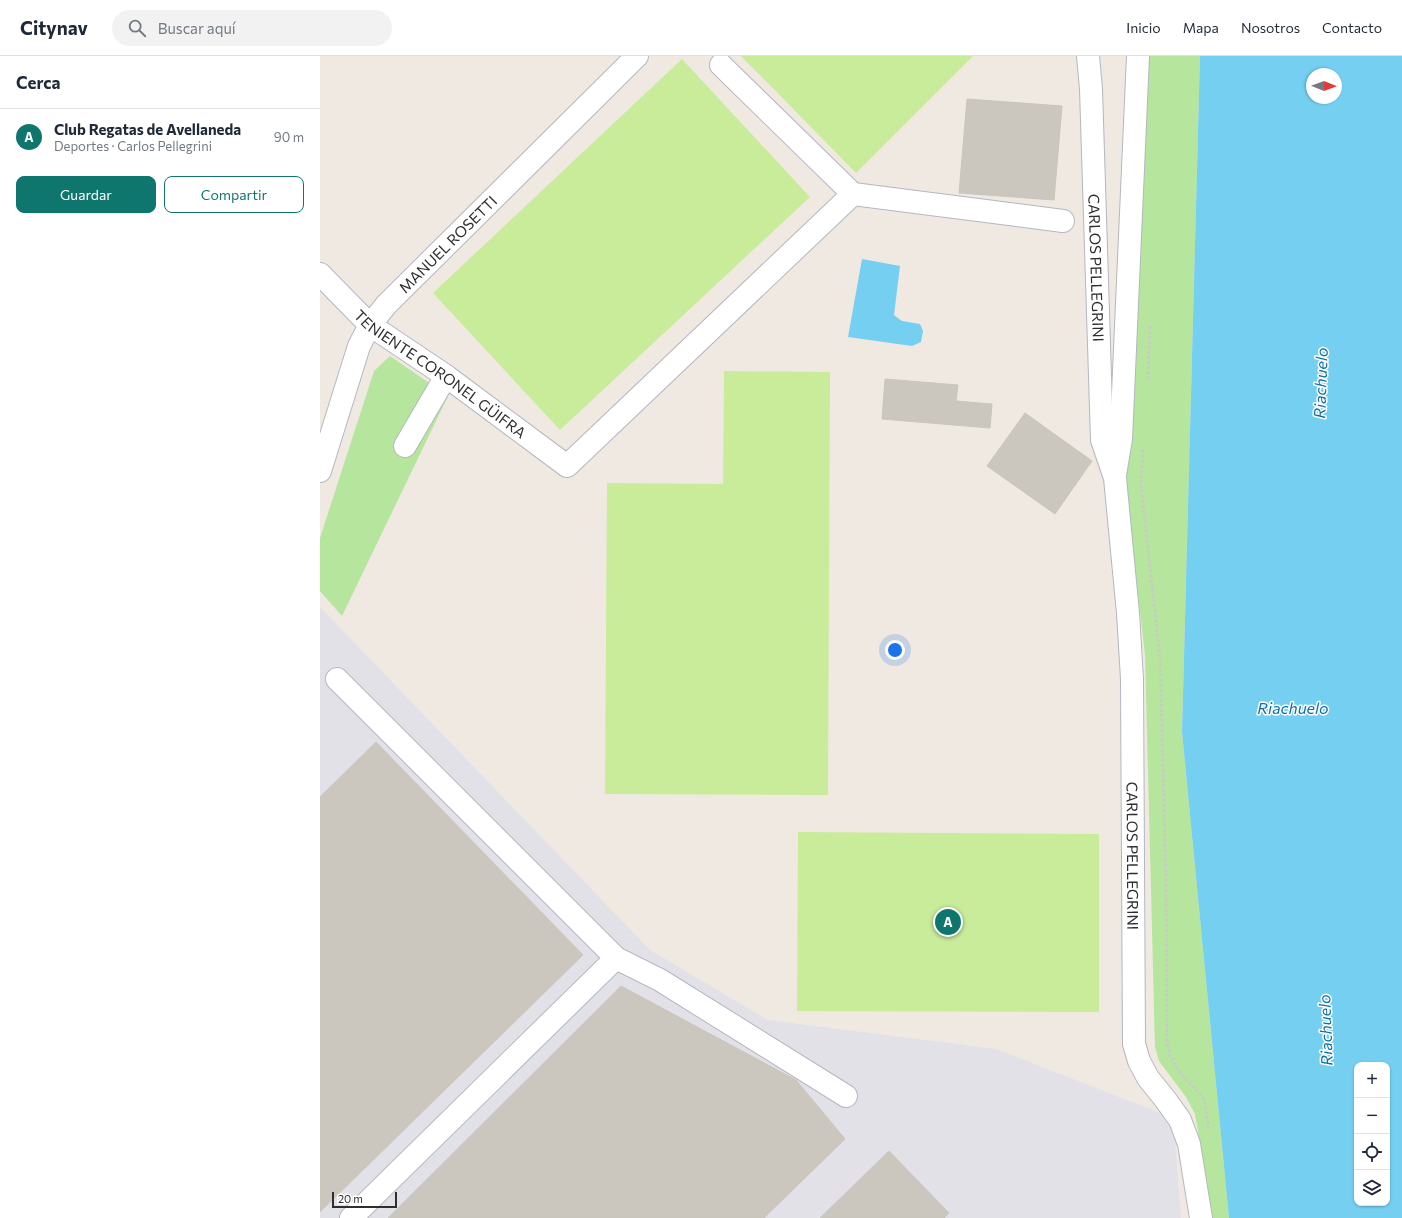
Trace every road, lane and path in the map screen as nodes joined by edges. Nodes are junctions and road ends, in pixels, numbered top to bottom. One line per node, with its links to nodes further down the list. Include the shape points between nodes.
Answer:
1 (637, 56): 9 (street, MANUEL ROSETTI, via 386,305)
2 (1088, 56): 15 (street, CARLOS PELLEGRINI, via 1102,440)
3 (1138, 56): 15 (street, CARLOS PELLEGRINI, via 1121,439)
4 (721, 66): 5 (street)
5 (852, 194): 6 (street); 10 (street, TENIENTE CORONEL GÜIFRA, via 567,466)
6 (1063, 221)
7 (320, 274): 9 (street, TENIENTE CORONEL GÜIFRA)
8 (1150, 322): 11 (path)
9 (370, 325): 10 (street, TENIENTE CORONEL GÜIFRA); 14 (street, MANUEL ROSETTI, via 359,346)
10 (446, 376): 12 (street)
11 (1147, 385)
12 (405, 446)
13 (1143, 447): 19 (path, via 1141,486 1160,658 1167,1039 1170,1056 1181,1074 1202,1096)
14 (320, 471)
15 (1115, 478): 21 (street, CARLOS PELLEGRINI, via 1132,679 1134,1044 1148,1078 1180,1120 1189,1144)
16 (337, 679): 17 (street)
17 (616, 958): 18 (street, via 660,980); 20 (street)
18 (846, 1096)
19 (1210, 1134)
20 (351, 1218)
21 (1201, 1218)

